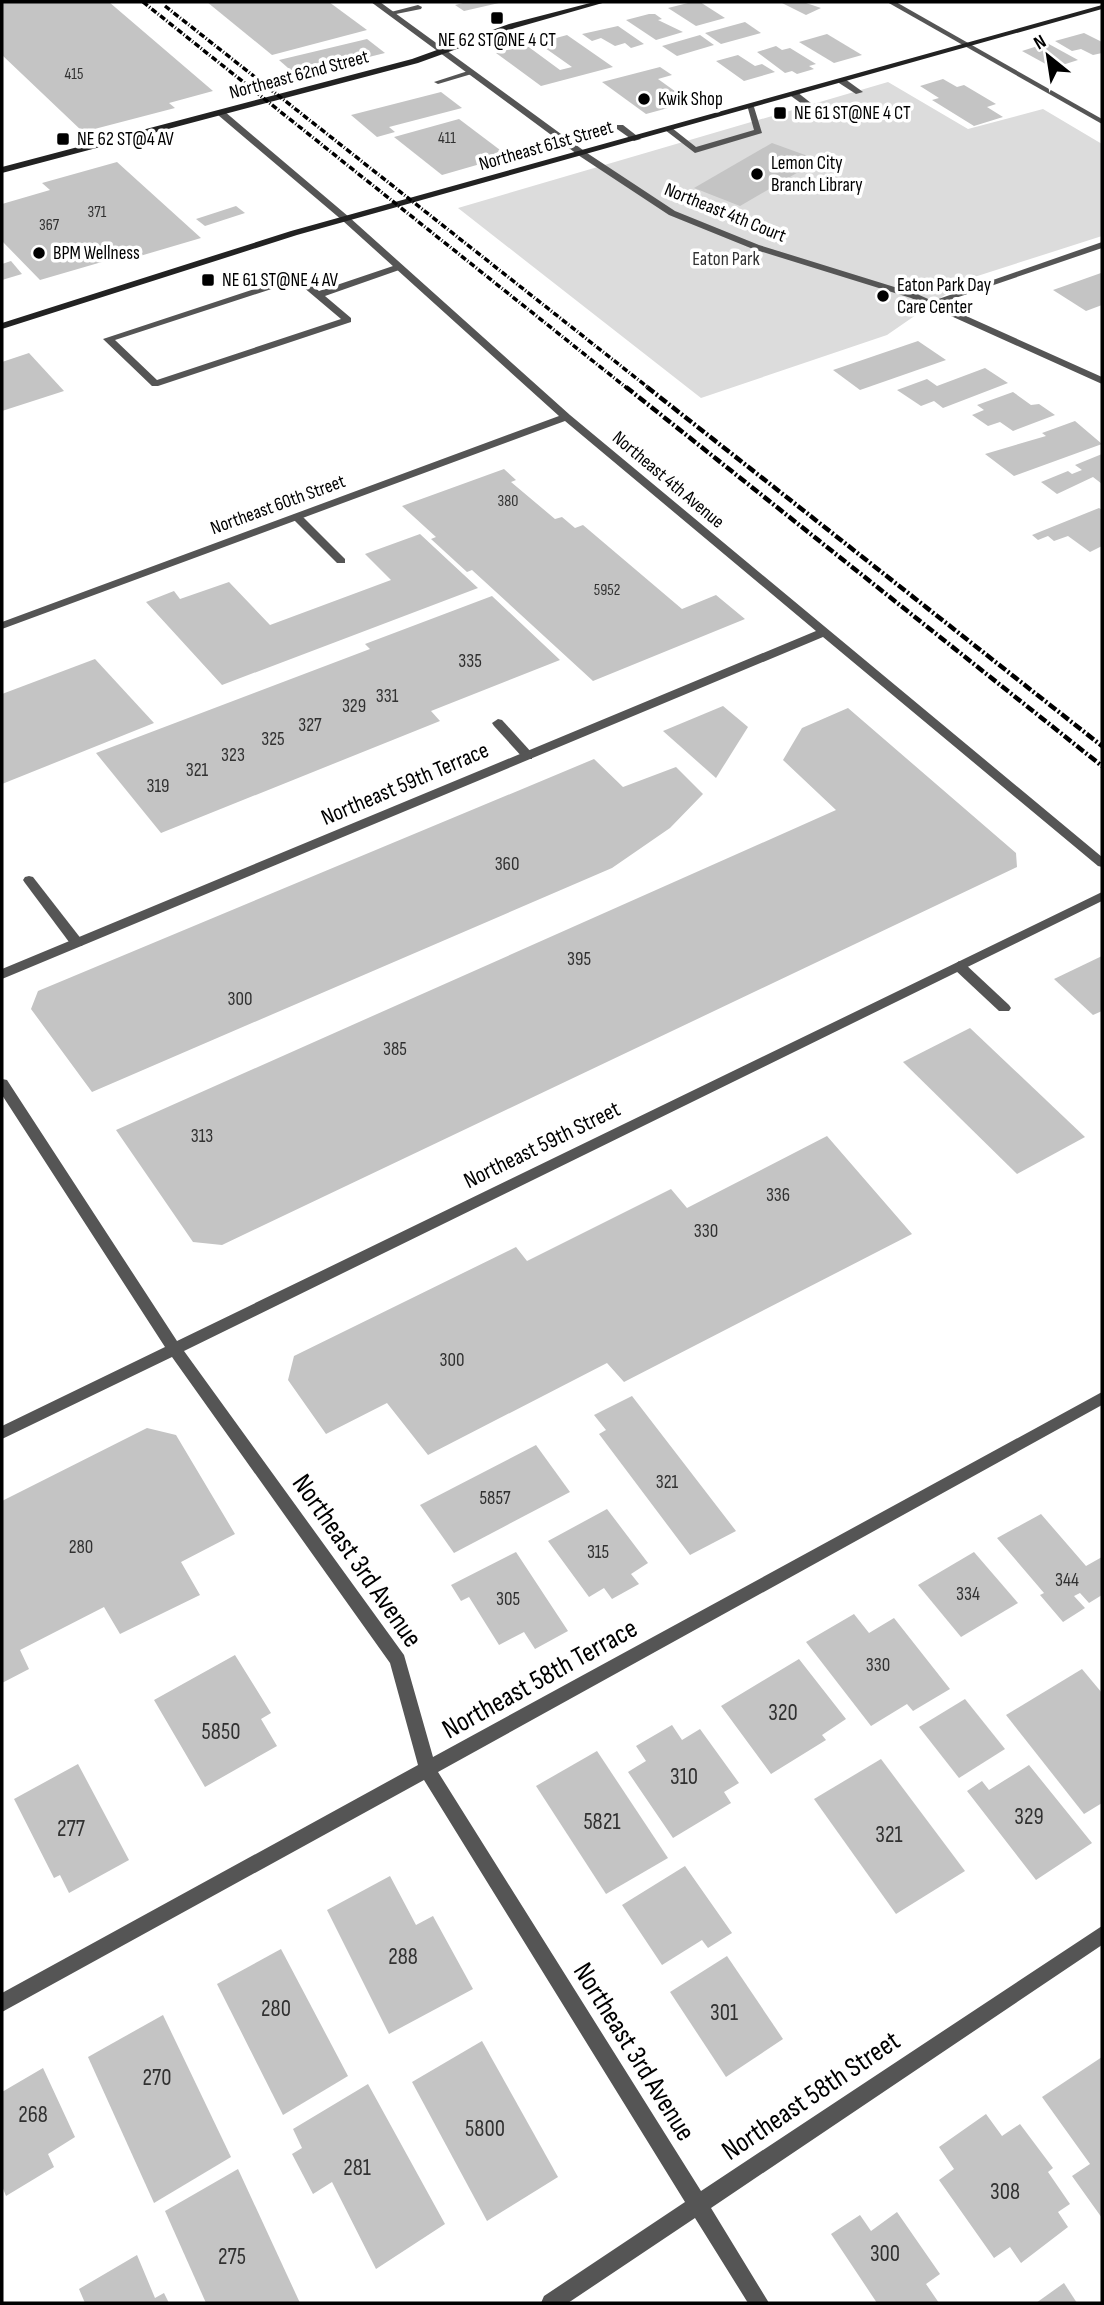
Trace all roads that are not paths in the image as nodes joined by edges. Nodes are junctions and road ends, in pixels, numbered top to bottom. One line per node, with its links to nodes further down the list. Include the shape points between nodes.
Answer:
1 (375, 2): 6 (street, Northeast 4th Court)
2 (602, 2): 8 (main road, Northeast 62nd Street)
3 (891, 2): 7 (street)
4 (418, 6): 6 (street)
5 (1102, 7): 7 (main road, Northeast 61st Street)
6 (391, 13): 8 (street, Northeast 4th Court)
7 (967, 45): 10 (main road, Northeast 61st Street); 17 (street)
8 (441, 51): 9 (street, Northeast 4th Court); 16 (main road, Northeast 62nd Street)
9 (471, 73): 11 (street); 21 (street, Northeast 4th Court)
10 (842, 81): 12 (street); 13 (main road, Northeast 61st Street)
11 (438, 82)
12 (859, 92)
13 (794, 94): 14 (main road, Northeast 61st Street); 15 (street)
14 (750, 107): 19 (main road, Northeast 61st Street); 19 (street, via 759,131 695,150)
15 (812, 107)
16 (221, 113): 22 (main road, Northeast 62nd Street); 23 (street, Northeast 4th Avenue)
17 (1102, 122)
18 (620, 127): 20 (street)
19 (669, 130): 20 (main road, Northeast 61st Street)
20 (637, 139): 21 (main road, Northeast 61st Street)
21 (584, 155): 23 (main road, Northeast 61st Street); 27 (street, Northeast 4th Court, via 681,218)
22 (2, 170)
23 (346, 219): 25 (street, Northeast 4th Avenue); 28 (main road, Northeast 61st Street)
24 (1102, 245): 27 (street)
25 (399, 267): 26 (street); 30 (street, Northeast 4th Avenue)
26 (318, 295): 26 (street, via 297,278 108,339 155,384 348,320)
27 (932, 303): 29 (street, Northeast 4th Court)
28 (2, 326)
29 (1102, 381)
30 (566, 417): 31 (street, Northeast 60th Street); 34 (street, Northeast 4th Avenue)
31 (297, 517): 32 (street); 33 (street, Northeast 60th Street)
32 (341, 561)
33 (2, 626)
34 (824, 632): 36 (street, Northeast 59th Terrace); 37 (street, Northeast 4th Avenue)
35 (498, 723): 36 (street)
36 (528, 755): 40 (street, Northeast 59th Terrace)
37 (1102, 863)
38 (29, 880): 40 (street)
39 (1102, 896): 41 (street, Northeast 59th Street)
40 (77, 943): 42 (street, Northeast 59th Terrace)
41 (959, 966): 43 (street); 45 (street, Northeast 59th Street)
42 (2, 974)
43 (1004, 1008)
44 (2, 1084): 45 (street, Northeast 3rd Avenue)
45 (175, 1350): 47 (street, Northeast 59th Street); 48 (street, Northeast 3rd Avenue, via 398,1660)
46 (1102, 1398): 48 (street, Northeast 58th Terrace)
47 (2, 1433)
48 (428, 1771): 50 (street, Northeast 58th Terrace); 51 (street, Northeast 3rd Avenue)
49 (1102, 1935): 51 (street, Northeast 58th Street)
50 (2, 2003)
51 (698, 2205): 52 (street, Northeast 58th Street); 53 (street, Northeast 3rd Avenue)
52 (551, 2303)
53 (759, 2303)

